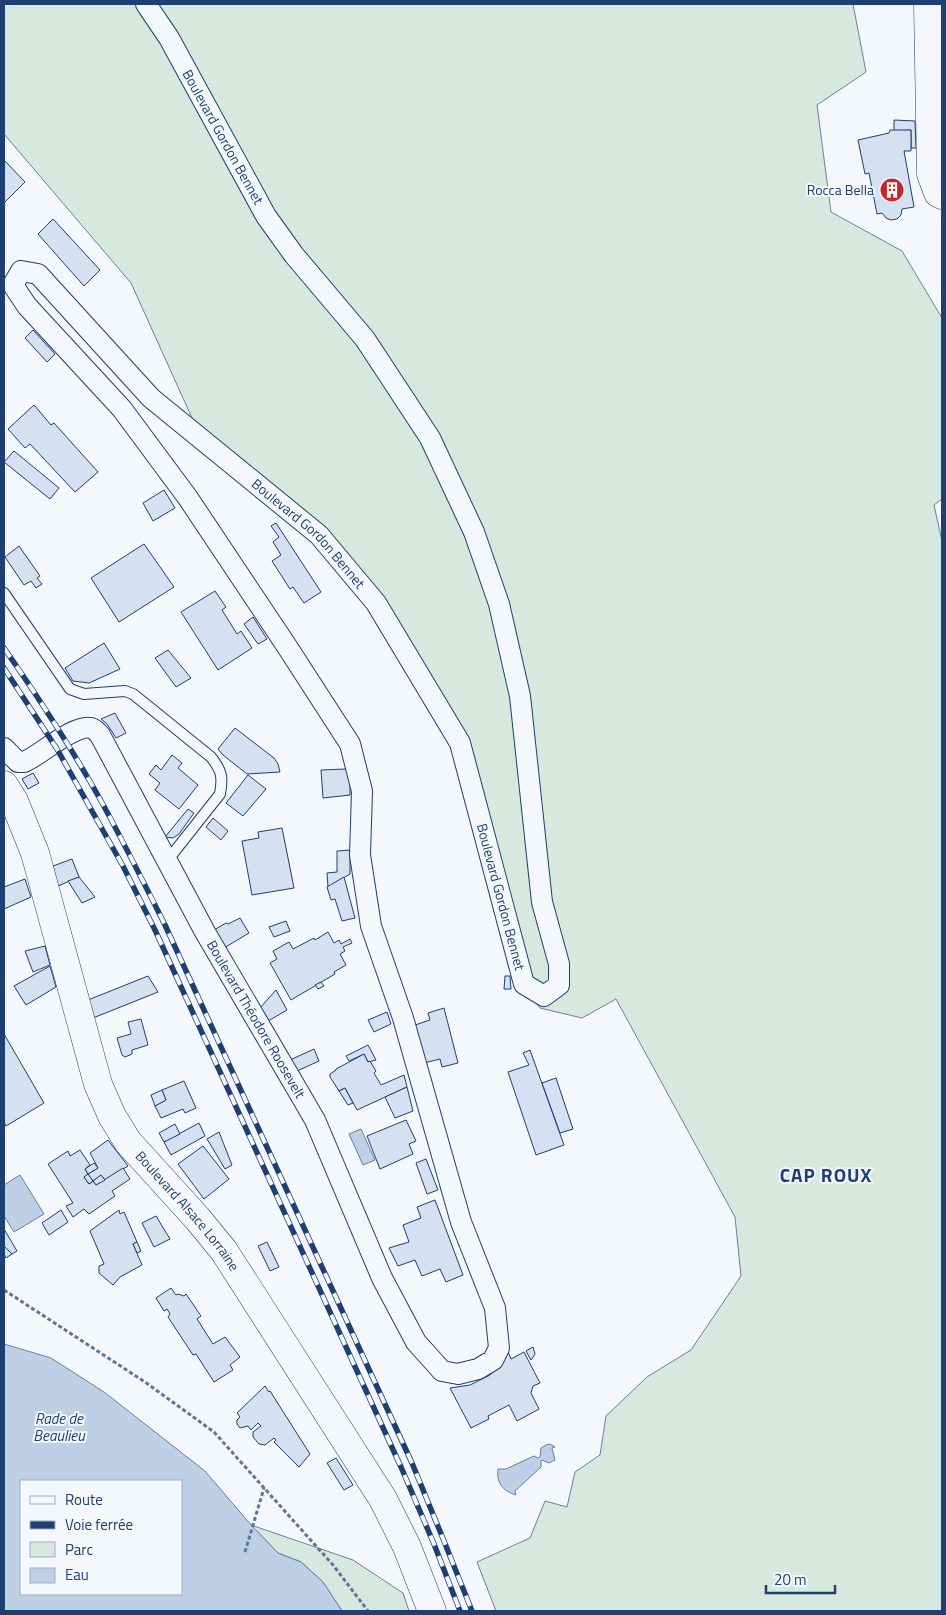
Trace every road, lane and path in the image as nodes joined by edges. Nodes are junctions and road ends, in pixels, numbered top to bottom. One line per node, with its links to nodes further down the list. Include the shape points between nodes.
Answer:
1 (146, 4): 9 (street, Boulevard Gordon Bennet, via 169,38 266,216 294,255 366,338 430,438 474,532 499,604 520,696 542,902 559,964 559,985 544,996 524,984 460,743 376,603 319,535 151,398 38,274 21,271 13,286 27,306 122,409 183,490 350,744 362,792 360,855 371,926 403,1018 461,1222 495,1308 499,1348 493,1360)
2 (928, 4): 3 (main road, via 931,174 938,193)
3 (942, 194)
4 (4, 593): 7 (lane, via 70,689 84,694 125,691 133,694 211,757 220,768 220,794)
5 (4, 748): 7 (street, Boulevard Théodore Roosevelt, via 18,762 24,762 76,730 95,730)
6 (4, 785): 13 (main road, Boulevard Alsace Lorraine, via 35,853 98,1084 112,1116 128,1142 224,1251 248,1288 383,1499)
7 (167, 861): 9 (street, Boulevard Théodore Roosevelt, via 315,1120 382,1278 416,1342 442,1371 458,1374)
8 (4, 1290): 10 (path, via 145,1382 214,1432)
9 (478, 1369)
10 (264, 1487): 11 (path); 12 (path, via 333,1564)
11 (245, 1552)
12 (368, 1611)
13 (432, 1611)

